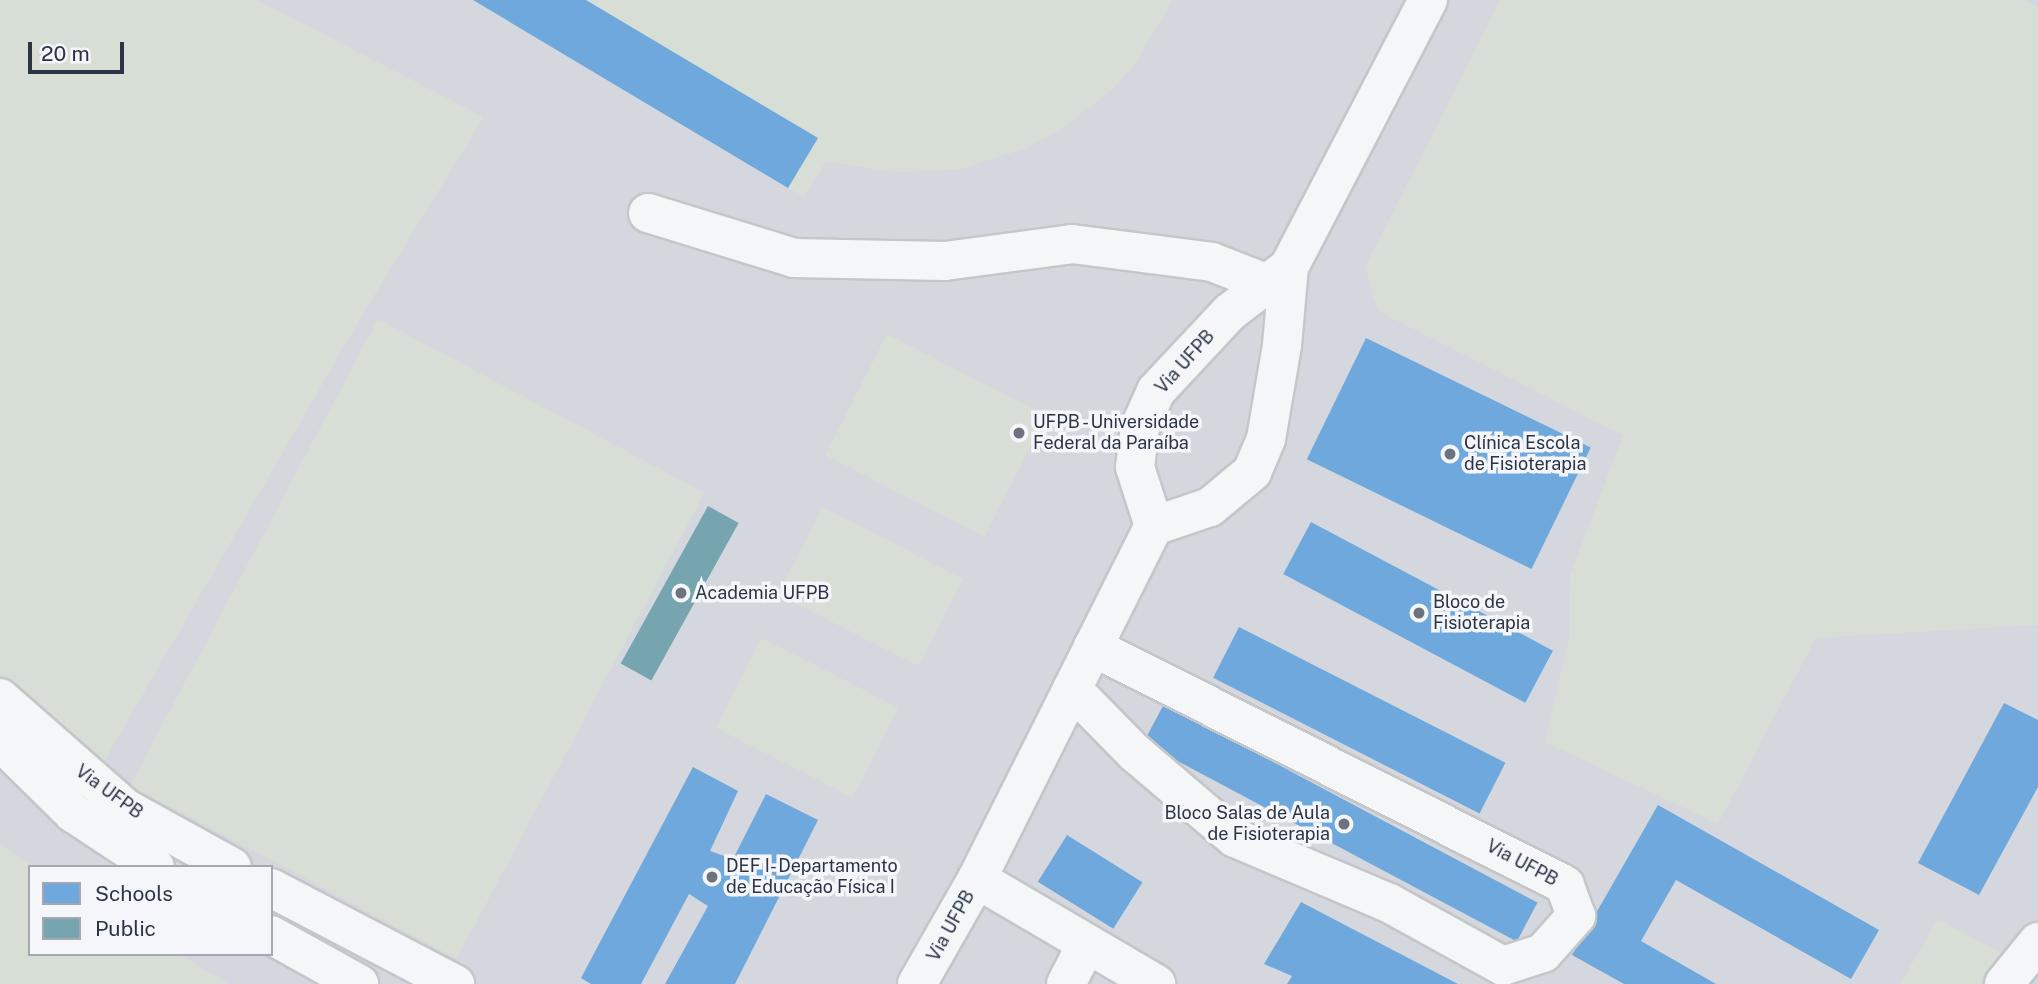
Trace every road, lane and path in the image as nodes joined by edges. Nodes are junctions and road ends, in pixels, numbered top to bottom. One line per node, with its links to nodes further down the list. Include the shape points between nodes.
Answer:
1 (1428, 0): 3 (lane, Via UFPB)
2 (648, 213): 3 (lane, via 794,258 945,261 1072,244 1212,262)
3 (1281, 280): 4 (lane, Via UFPB, via 1266,439 1252,472 1210,507); 4 (lane, Via UFPB, via 1230,312 1156,391 1140,427 1135,467)
4 (1154, 526): 5 (lane, Via UFPB)
5 (1093, 647): 6 (lane, Via UFPB); 6 (lane, Via UFPB, via 1565,885 1576,916 1542,953 1503,965 1390,903 1234,838 1135,753)
6 (1072, 689): 11 (lane, Via UFPB)
7 (0, 698): 10 (lane, Via UFPB, via 125,808)
8 (0, 741): 9 (lane, Via UFPB, via 73,813)
9 (152, 865)
10 (228, 865)
11 (977, 879): 15 (lane, Via UFPB); 16 (lane, Via UFPB)
12 (273, 889): 18 (lane)
13 (273, 936): 17 (lane)
14 (2038, 942): 21 (lane)
15 (1086, 945): 19 (lane); 20 (lane, Via UFPB)
16 (922, 980)
17 (359, 984)
18 (455, 984)
19 (1066, 984)
20 (1156, 984)
21 (2004, 984)

